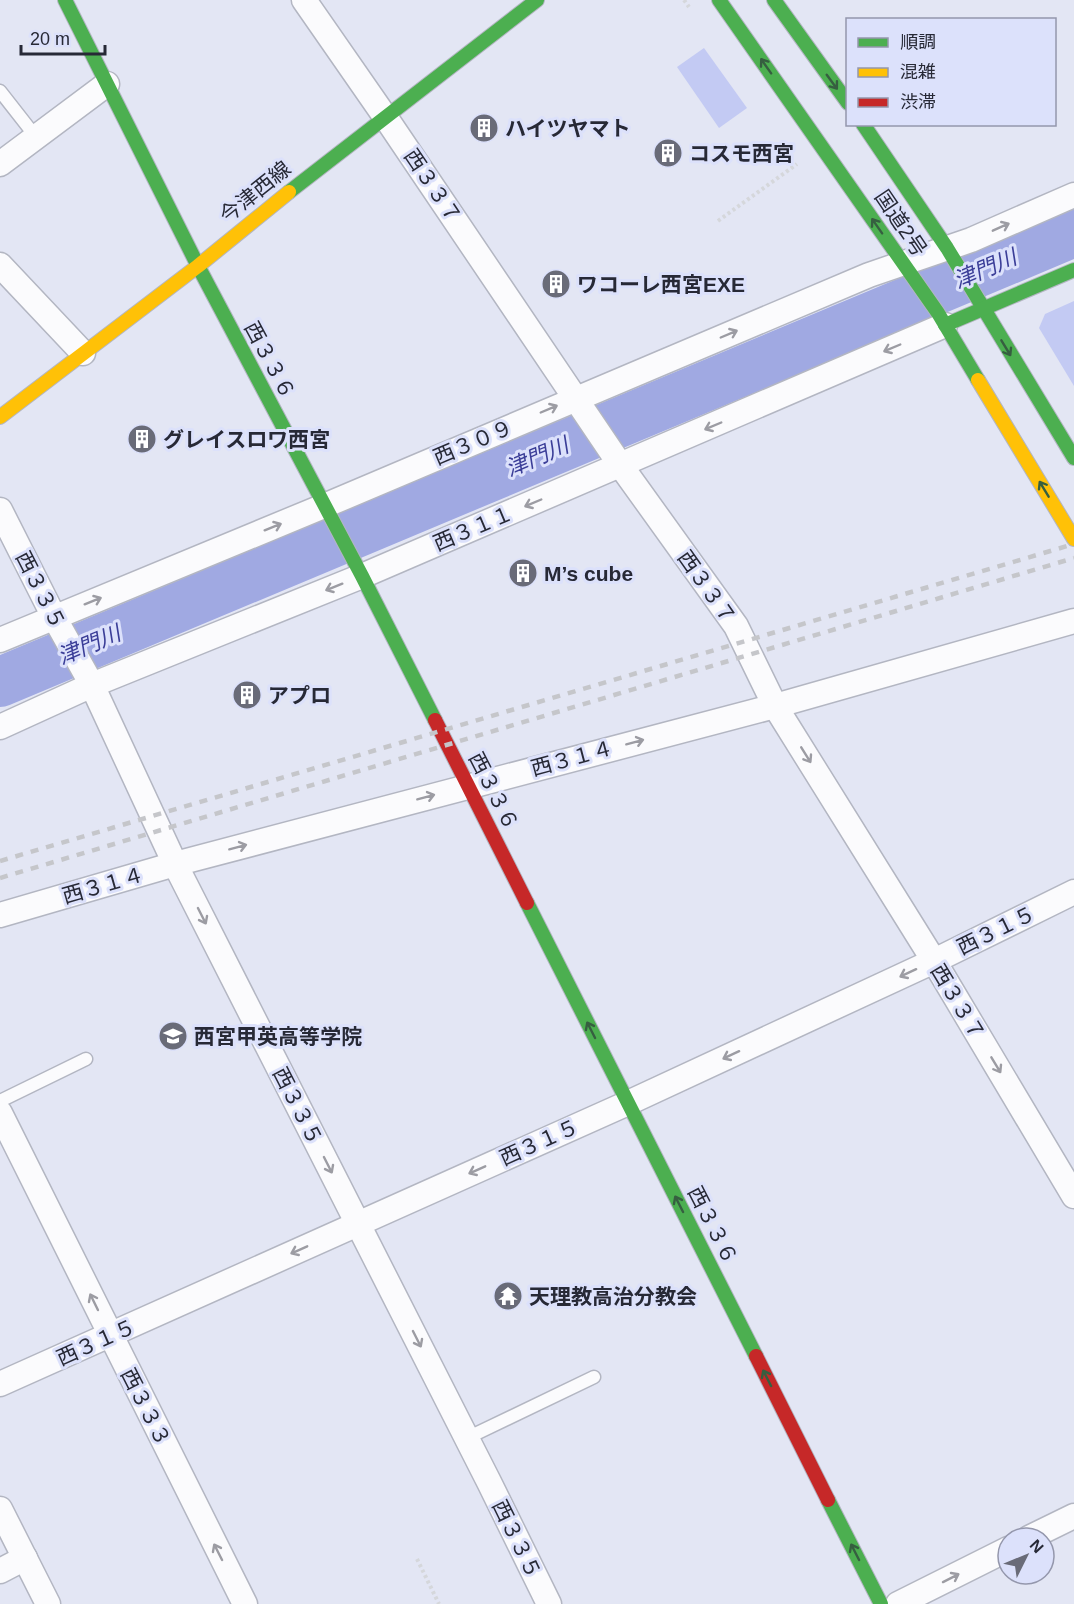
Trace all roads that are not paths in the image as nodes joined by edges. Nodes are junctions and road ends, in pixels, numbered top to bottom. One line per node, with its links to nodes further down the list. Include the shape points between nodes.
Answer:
1 (65, 0): 6 (main road, 西３３６)
2 (304, 0): 9 (street, 西３３７)
3 (537, 0): 9 (main road, 今津西線)
4 (719, 0): 17 (main road, 国道2号, one-way to 4)
5 (774, 0): 8 (main road, one-way to 8)
6 (107, 84): 11 (street); 16 (main road, 西３３６)
7 (0, 91): 11 (lane)
8 (846, 100)
9 (386, 118): 16 (main road, 今津西線); 22 (street, 西３３７)
10 (864, 126): 14 (main road, 国道2号)
11 (36, 137): 12 (street)
12 (0, 164)
13 (1074, 195): 14 (street, 西３０９, one-way to 13)
14 (949, 252): 17 (street, 西３０９); 19 (main road, 国道2号)
15 (0, 266): 21 (street)
16 (198, 266): 21 (main road, 今津西線); 26 (main road, 西３３６)
17 (907, 269): 20 (main road, 国道2号); 22 (street, 西３０９, one-way to 17, via 869,275)
18 (1074, 270): 19 (main road)
19 (979, 303): 20 (main road); 25 (main road, 国道2号, one-way to 25)
20 (941, 319): 24 (street, 西３１１, one-way to 24); 28 (main road, 国道2号, one-way to 20)
21 (83, 353): 23 (main road, 今津西線)
22 (581, 406): 24 (street, 西３３７); 26 (street, 西３０９, one-way to 22)
23 (0, 417)
24 (616, 458): 29 (street, 西３１１, one-way to 29); 34 (street, 西３３７, via 736,626)
25 (1074, 458)
26 (324, 506): 29 (main road, 西３３６); 30 (street, 西３０９, one-way to 26)
27 (0, 510): 30 (street, 西３３５)
28 (1074, 539)
29 (362, 576): 33 (street, 西３１１, one-way to 33); 36 (main road, 西３３６)
30 (54, 617): 32 (street, 西３０９); 33 (street, 西３３５)
31 (1074, 621): 34 (street, 西３１４)
32 (0, 640)
33 (92, 685): 35 (street, 西３１１); 37 (street, 西３３５)
34 (775, 706): 36 (street, 西３１４, one-way to 34); 40 (street, 西３３７, one-way to 40)
35 (0, 728)
36 (468, 785): 37 (street, 西３１４, one-way to 36); 43 (main road, 西３３６, one-way to 36)
37 (175, 864): 39 (street, 西３１４); 46 (street, 西３３５, one-way to 46)
38 (1074, 892): 40 (street, 西３１５)
39 (0, 915)
40 (934, 961): 43 (street, 西３１５, one-way to 43); 45 (street, 西３３７, one-way to 45)
41 (86, 1059): 42 (lane)
42 (0, 1101)
43 (628, 1103): 46 (street, 西３１５, one-way to 46); 60 (main road, 西３３６, one-way to 43)
44 (0, 1114): 47 (street, 西３３３, one-way to 44)
45 (1074, 1196)
46 (358, 1223): 47 (street, 西３１５, one-way to 47); 50 (street, 西３３５, one-way to 50)
47 (110, 1336): 49 (street, 西３１５); 58 (street, 西３３３, one-way to 47)
48 (594, 1377): 50 (lane)
49 (0, 1384)
50 (467, 1438): 59 (street, 西３３５)
51 (0, 1509): 55 (street)
52 (1074, 1516): 53 (street)
53 (1054, 1526)
54 (996, 1555): 61 (street, one-way to 54)
55 (25, 1558): 56 (street); 57 (street)
56 (0, 1571)
57 (48, 1604)
58 (245, 1604)
59 (549, 1604)
60 (881, 1604)
61 (898, 1604)

